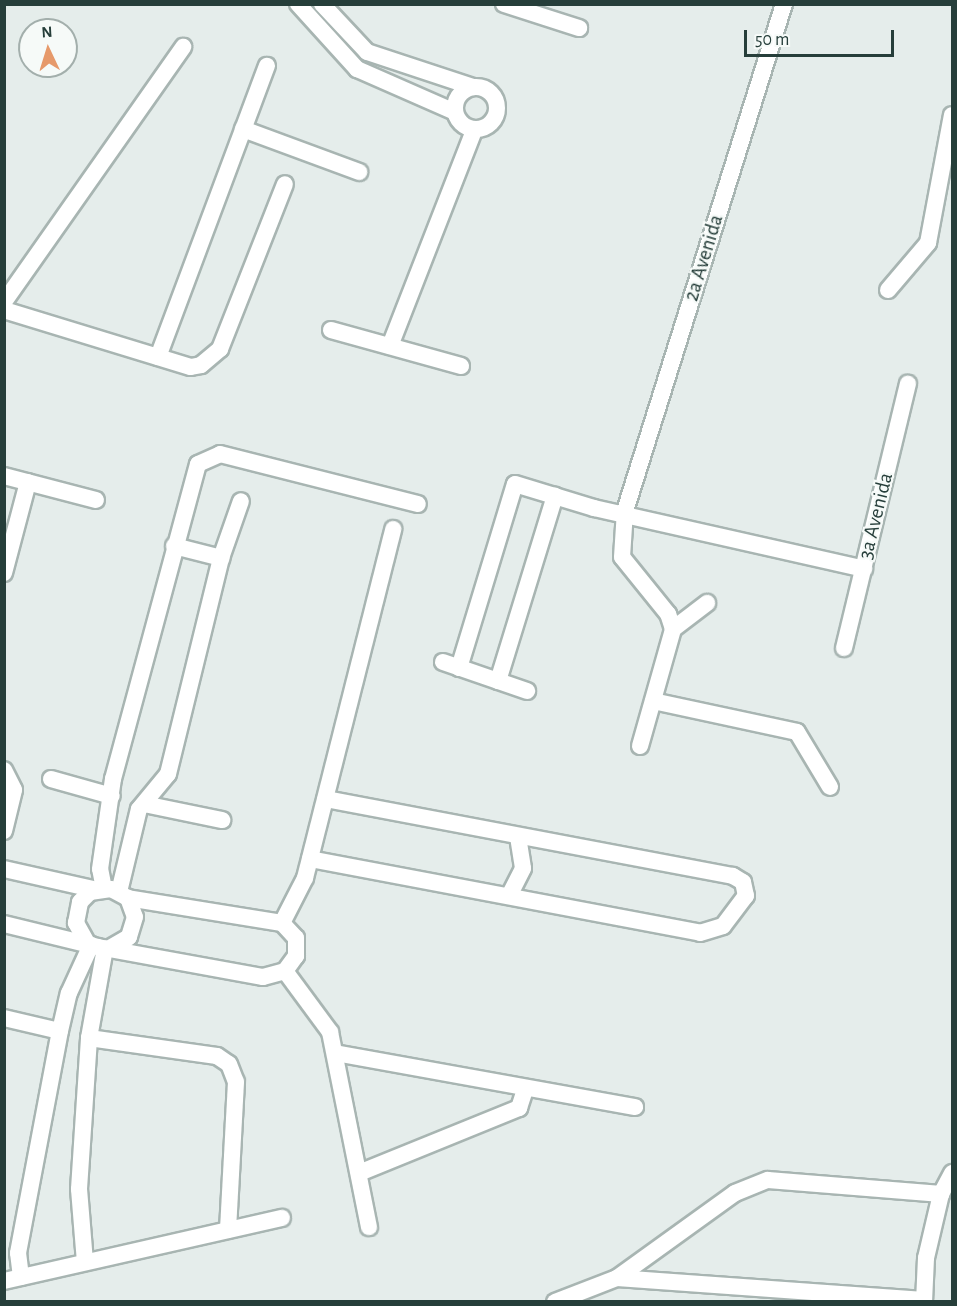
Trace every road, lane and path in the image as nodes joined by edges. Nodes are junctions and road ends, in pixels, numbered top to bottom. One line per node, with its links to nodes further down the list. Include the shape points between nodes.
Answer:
1 (298, 4): 9 (street, via 357,69)
2 (322, 4): 8 (street, via 367,52)
3 (504, 4): 5 (street)
4 (784, 4): 29 (street, 2a Avenida)
5 (579, 28)
6 (183, 47): 16 (street)
7 (267, 66): 11 (street)
8 (473, 87): 9 (street, via 459,96); 12 (street, via 489,91 498,105 490,125)
9 (455, 112): 12 (street, via 460,122)
10 (952, 115): 15 (street, via 928,243)
11 (243, 129): 13 (street); 20 (street)
12 (474, 130): 19 (street)
13 (360, 172)
14 (285, 184): 20 (street, via 214,356 191,367)
15 (888, 290)
16 (4, 302)
17 (4, 310): 20 (street)
18 (331, 330): 19 (street)
19 (390, 346): 21 (street)
20 (158, 357)
21 (461, 366)
22 (908, 384): 33 (street, 3a Avenida)
23 (4, 476): 24 (street)
24 (28, 482): 26 (street); 34 (street)
25 (555, 496): 29 (street); 39 (street, via 515,484); 40 (street)
26 (96, 500)
27 (241, 501): 32 (street)
28 (418, 504): 31 (street, via 212,455 193,470)
29 (625, 511): 33 (street); 36 (street, 2a Avenida, via 622,557 668,614)
30 (393, 529): 48 (street)
31 (174, 546): 32 (street); 47 (street)
32 (221, 558): 49 (street, via 168,774)
33 (864, 568): 37 (street, 3a Avenida)
34 (4, 573)
35 (707, 603): 36 (street)
36 (673, 629): 42 (street)
37 (844, 648)
38 (442, 662): 39 (street)
39 (459, 668): 40 (street)
40 (498, 681): 41 (street)
41 (527, 691)
42 (653, 701): 43 (street); 46 (street, via 797,732)
43 (640, 746)
44 (4, 770): 51 (street, via 14,790)
45 (51, 778): 47 (street)
46 (830, 787)
47 (112, 796): 55 (street, via 101,860)
48 (325, 799): 52 (street); 53 (street)
49 (144, 804): 50 (street); 55 (street)
50 (222, 820)
51 (4, 831)
52 (518, 836): 56 (street, via 523,868); 56 (street, via 733,876 747,891 723,926 705,933)
53 (310, 859): 56 (street); 57 (street)
54 (4, 868): 55 (street)
55 (112, 892): 57 (street); 59 (street, via 77,909 77,930); 59 (street, via 135,917 133,931)
56 (509, 896)
57 (282, 922): 60 (street, via 292,930 297,947)
58 (4, 924): 59 (street)
59 (98, 945): 60 (street, via 263,977); 62 (street, via 69,993); 63 (street)
60 (285, 971): 64 (street, via 325,1023)
61 (4, 1018): 62 (street)
62 (60, 1031): 75 (street)
63 (88, 1038): 72 (street, via 217,1056 230,1064 236,1082); 73 (street, via 79,1189)
64 (335, 1053): 65 (street); 67 (street)
65 (525, 1090): 66 (street); 67 (street, via 519,1108)
66 (635, 1107)
67 (359, 1173): 71 (street)
68 (952, 1173): 69 (street)
69 (941, 1194): 74 (street, via 768,1180 735,1192); 76 (street, via 926,1258)
70 (282, 1218): 72 (street)
71 (369, 1227)
72 (228, 1230): 73 (street)
73 (86, 1262): 75 (street)
74 (617, 1278): 76 (street); 77 (street)
75 (13, 1279)
76 (924, 1301)
77 (555, 1302)

